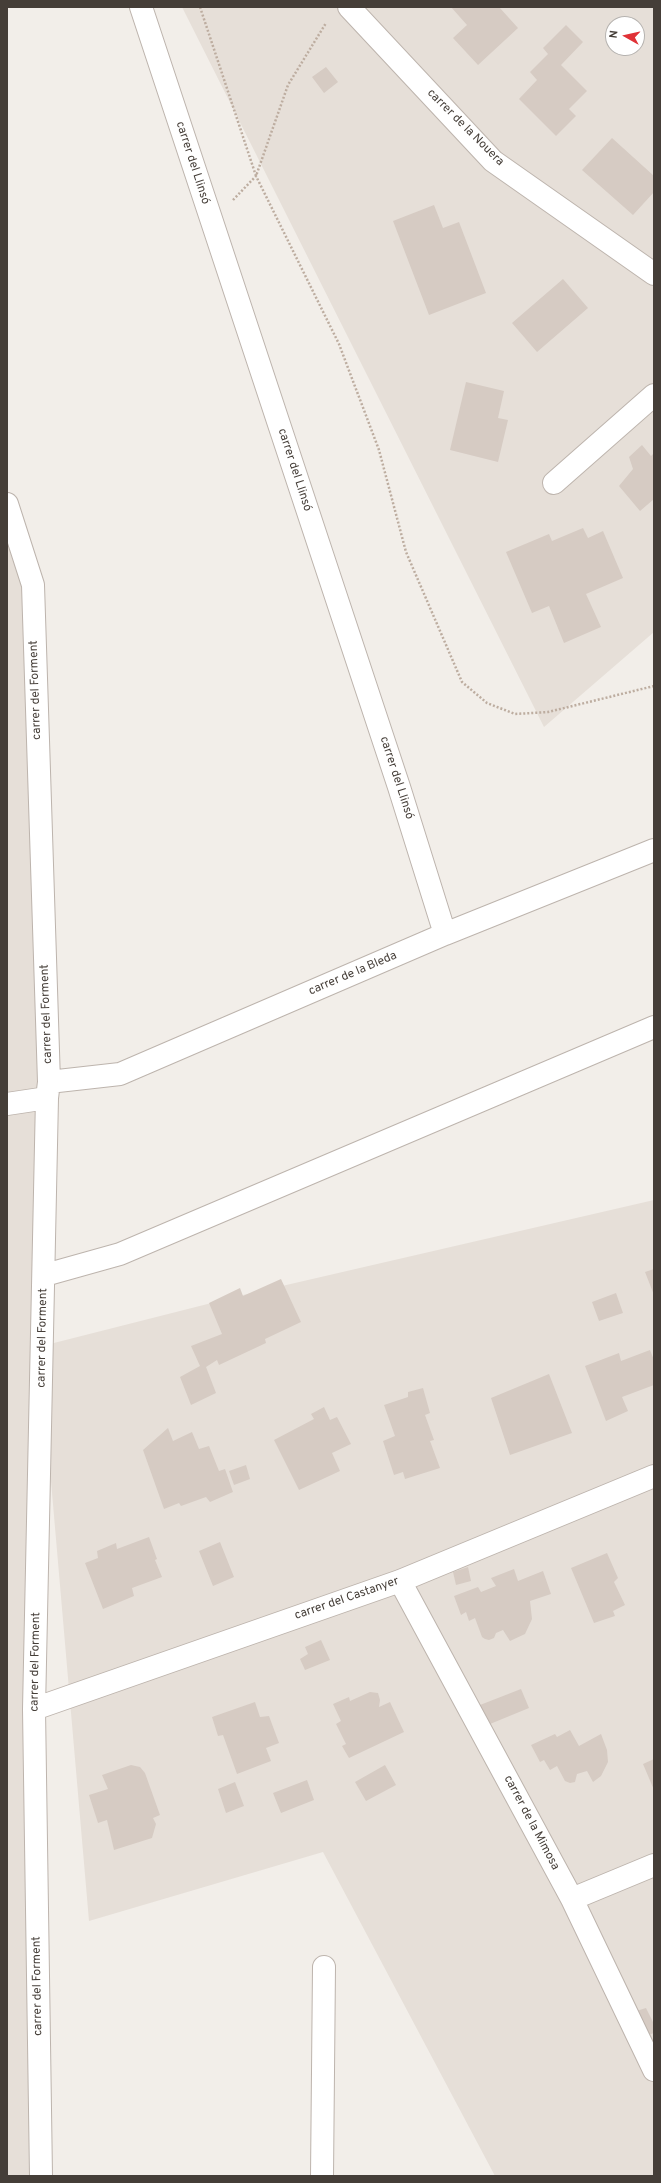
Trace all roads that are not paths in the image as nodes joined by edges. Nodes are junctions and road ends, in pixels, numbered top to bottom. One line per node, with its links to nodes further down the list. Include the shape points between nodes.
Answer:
1 (141, 7): 8 (street, carrer del Llinsó, via 399,787)
2 (349, 7): 3 (street, carrer de la Nouera, via 494,161)
3 (654, 274)
4 (654, 395): 5 (street)
5 (554, 483)
6 (7, 504): 10 (street, carrer del Forment, via 32,585)
7 (654, 850): 8 (street, carrer de la Bleda)
8 (445, 934): 10 (street, carrer de la Bleda, via 120,1074)
9 (654, 1027): 12 (street, via 120,1254)
10 (48, 1090): 11 (street, carrer de la Bleda); 12 (street, carrer del Forment)
11 (7, 1104)
12 (45, 1275): 15 (street, carrer del Forment)
13 (654, 1476): 14 (street, carrer del Castanyer)
14 (400, 1580): 15 (street, carrer del Castanyer); 17 (street, carrer de la Mimosa)
15 (34, 1709): 20 (street, carrer del Forment)
16 (654, 1865): 17 (street)
17 (572, 1899): 19 (street, carrer de la Mimosa)
18 (324, 1967): 21 (street)
19 (654, 2070)
20 (41, 2176)
21 (322, 2176)

